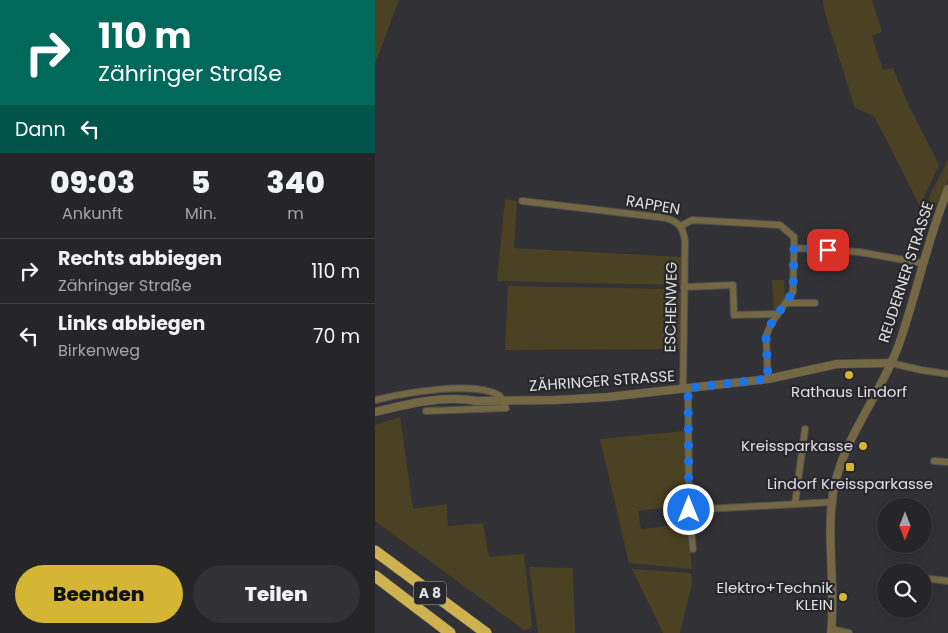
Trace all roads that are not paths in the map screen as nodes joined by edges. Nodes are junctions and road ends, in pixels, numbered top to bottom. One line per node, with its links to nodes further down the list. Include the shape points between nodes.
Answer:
1 (948, 189): 5 (street, REUDERNER STRASSE)
2 (522, 201): 3 (street, RAPPEN, via 656,216)
3 (681, 226): 4 (street, RAPPEN, via 692,220 780,225 794,237); 6 (street, ESCHENWEG, via 685,241)
4 (794, 248): 5 (street, via 859,252); 7 (street, via 793,292)
5 (922, 263): 10 (street, REUDERNER STRASSE)
6 (684, 287): 9 (street, via 733,284 734,315); 13 (street, ESCHENWEG)
7 (786, 303): 8 (street); 9 (street)
8 (815, 303)
9 (778, 314): 12 (street, via 766,336)
10 (891, 363): 11 (street); 12 (street, ZÄHRINGER STRASSE, via 837,364); 21 (street, REUDERNER STRASSE, via 853,436 841,466)
11 (948, 374)
12 (768, 379): 13 (street, ZÄHRINGER STRASSE)
13 (686, 388): 15 (street, ZÄHRINGER STRASSE, via 580,399); 23 (street, ESCHENWEG)
14 (375, 400): 15 (street, via 418,391 487,389)
15 (504, 401): 16 (street, via 506,408); 17 (street, ZÄHRINGER STRASSE, via 443,400)
16 (426, 411)
17 (375, 412)
18 (805, 429): 22 (street)
19 (934, 461): 20 (street)
20 (948, 462)
21 (833, 502): 22 (street); 29 (street, REUDERNER STRASSE)
22 (795, 504): 23 (street)
23 (689, 510): 24 (street, ESCHENWEG)
24 (693, 549)
25 (375, 551): 31 (highway, A 8)
26 (375, 576): 30 (highway, A 8)
27 (932, 579): 28 (street)
28 (948, 581)
29 (831, 631): 32 (street)
30 (450, 633)
31 (486, 633)
32 (849, 633)

